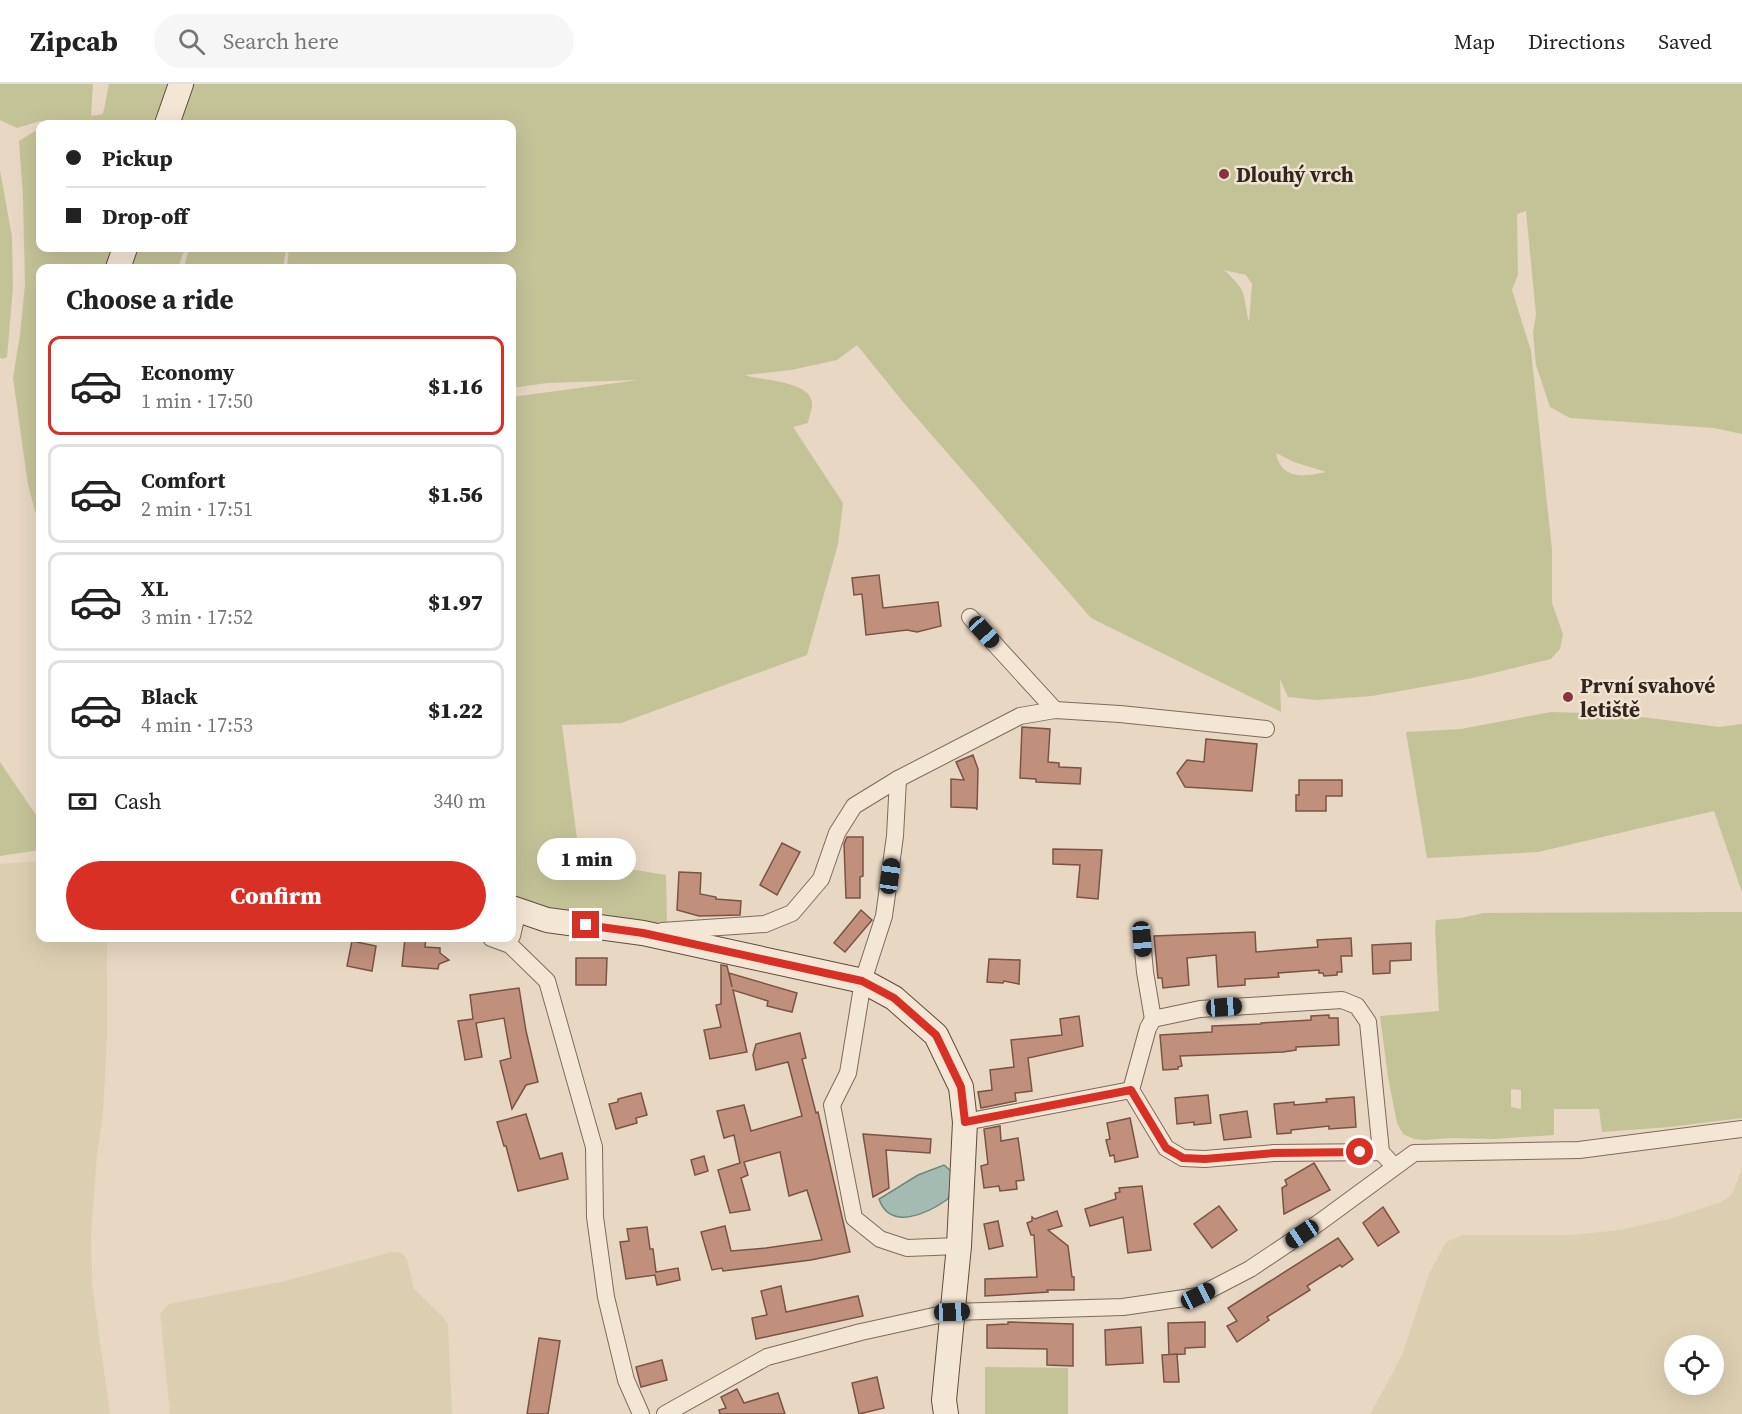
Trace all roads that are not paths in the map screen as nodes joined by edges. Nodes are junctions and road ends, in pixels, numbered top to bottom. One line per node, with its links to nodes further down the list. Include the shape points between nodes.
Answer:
1 (181, 84): 2 (street)
2 (168, 120)
3 (970, 617): 4 (street)
4 (1054, 710): 5 (street); 6 (street, via 1020,717)
5 (1266, 729)
6 (898, 779): 8 (street, via 854,806 837,833 821,879 792,913 765,924); 11 (street, via 884,916)
7 (516, 909): 8 (street, via 547,920)
8 (643, 933): 11 (street)
9 (1142, 939): 12 (street)
10 (513, 942): 20 (street, via 546,981 594,1147 595,1217 606,1297 626,1380)
11 (862, 981): 14 (street, via 894,998 936,1035 961,1087); 18 (street, via 848,1073 832,1105 854,1218 880,1239 907,1248)
12 (1153, 1019): 13 (street); 16 (street, via 1200,1009 1342,1000 1357,1006 1368,1022)
13 (1131, 1090): 14 (street); 16 (street, via 1166,1148 1183,1158)
14 (965, 1122): 18 (street)
15 (1742, 1129): 17 (street, via 1579,1150 1414,1153)
16 (1381, 1152): 17 (street)
17 (1394, 1166): 19 (street, via 1250,1269 1198,1296 1123,1307)
18 (959, 1246): 19 (street)
19 (952, 1312): 21 (street, via 767,1357); 22 (street)
20 (641, 1414)
21 (665, 1414)
22 (946, 1414)

